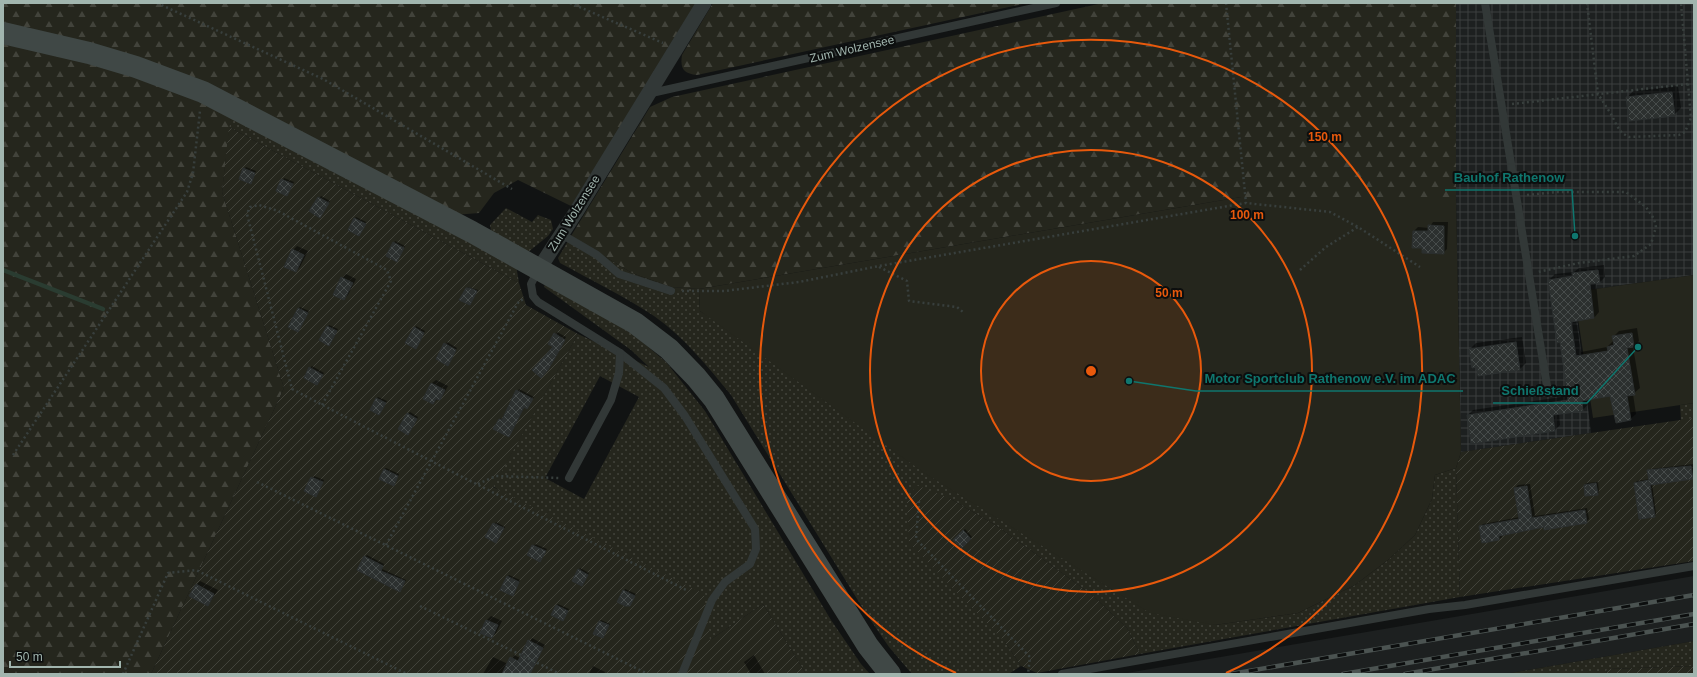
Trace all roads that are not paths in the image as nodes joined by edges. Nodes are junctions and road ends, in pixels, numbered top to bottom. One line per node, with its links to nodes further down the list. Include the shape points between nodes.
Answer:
1 (704, 3): 5 (street, Zum Wolzensee)
2 (1056, 3): 5 (lane, Zum Wolzensee)
3 (1485, 3): 10 (lane)
4 (3, 33): 7 (main road, via 90,53 203,92)
5 (647, 95): 6 (street, Zum Wolzensee)
6 (562, 234): 7 (street, Zum Wolzensee); 8 (lane, via 597,255 619,274)
7 (539, 269): 9 (lane, via 531,284 533,296 538,302); 14 (main road, via 635,323 669,349 696,377 729,422 868,646)
8 (671, 291)
9 (620, 353): 11 (lane, via 619,373 611,400); 13 (lane, via 664,388 685,416 755,528 756,549 750,564 725,582 712,600)
10 (1546, 386)
11 (569, 478)
12 (1694, 566): 15 (lane, via 1429,609)
13 (682, 674)
14 (890, 674)
15 (1062, 674)

